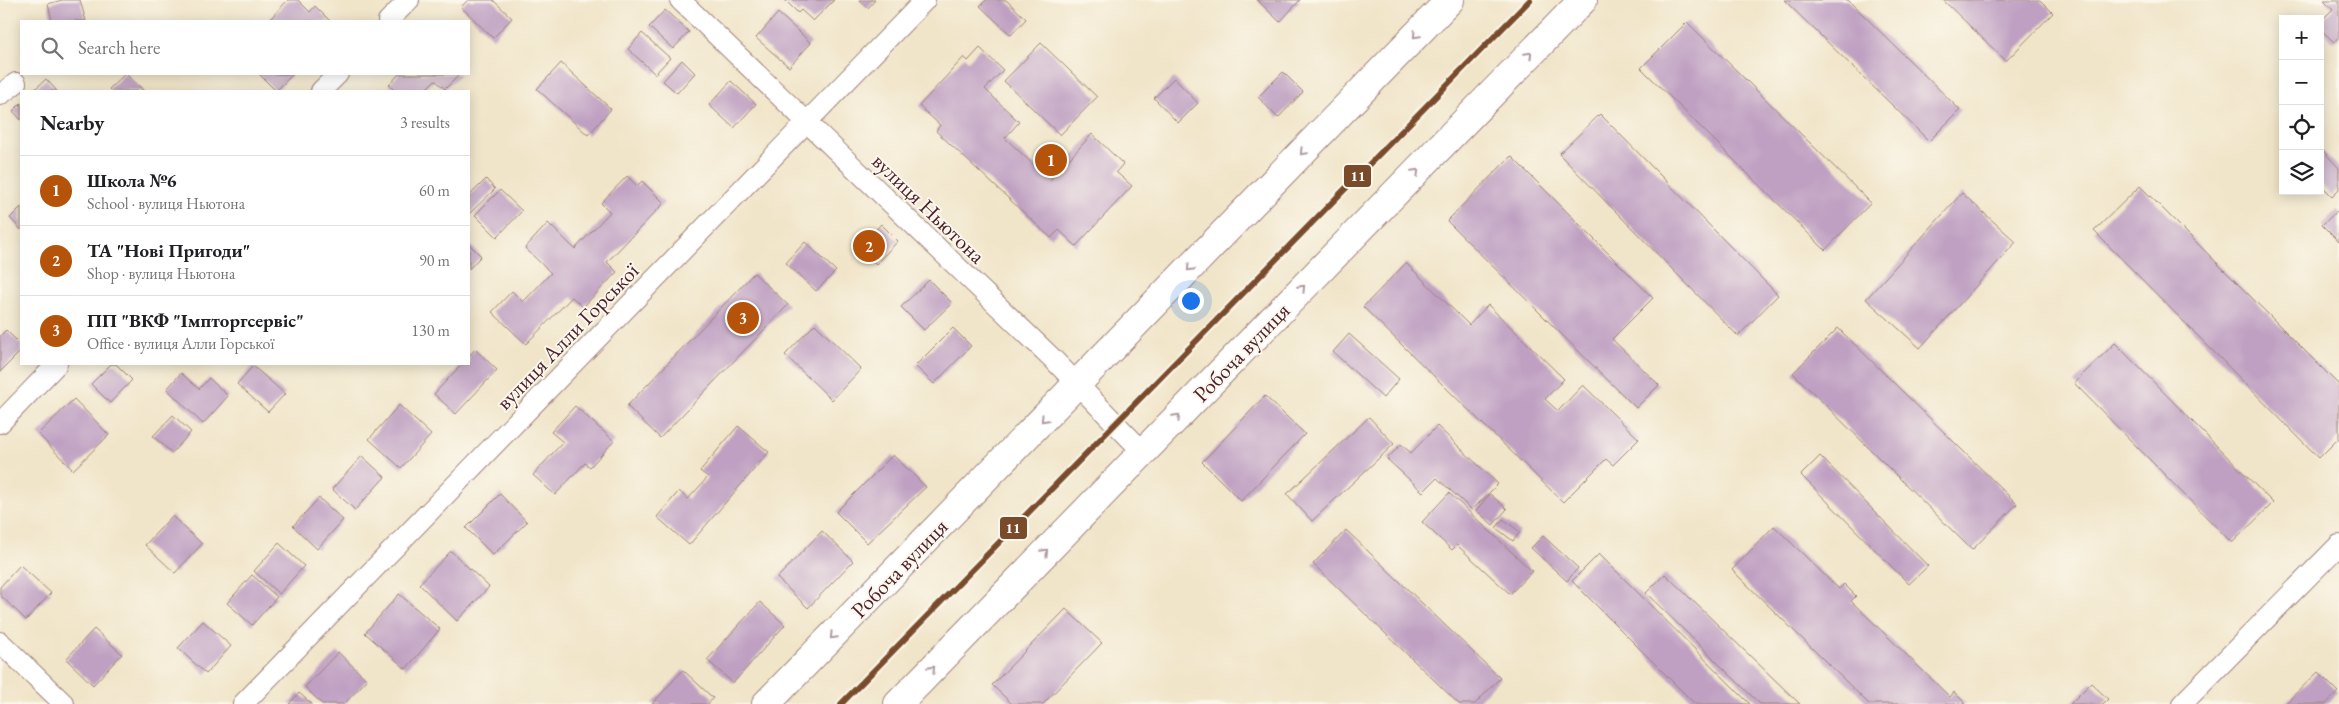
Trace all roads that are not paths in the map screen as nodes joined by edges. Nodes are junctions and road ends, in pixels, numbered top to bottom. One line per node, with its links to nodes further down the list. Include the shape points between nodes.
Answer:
1 (409, 0): 6 (street)
2 (680, 0): 9 (street, вулиця Ньютона)
3 (925, 0): 9 (street, вулиця Алли Горської)
4 (1450, 0): 11 (main road, Робоча вулиця, one-way to 11)
5 (1583, 0): 13 (main road, Робоча вулиця, one-way to 5)
6 (389, 20)
7 (337, 75): 8 (street)
8 (322, 90)
9 (807, 123): 11 (street, вулиця Ньютона); 17 (street, вулиця Алли Горської)
10 (57, 365): 12 (street)
11 (1077, 384): 13 (street, вулиця Ньютона); 18 (main road, Робоча вулиця, one-way to 18)
12 (0, 423)
13 (1142, 452): 19 (main road, Робоча вулиця, one-way to 13)
14 (2339, 545): 20 (street)
15 (0, 642): 16 (street)
16 (64, 704)
17 (243, 704)
18 (766, 704)
19 (898, 704)
20 (2182, 704)

